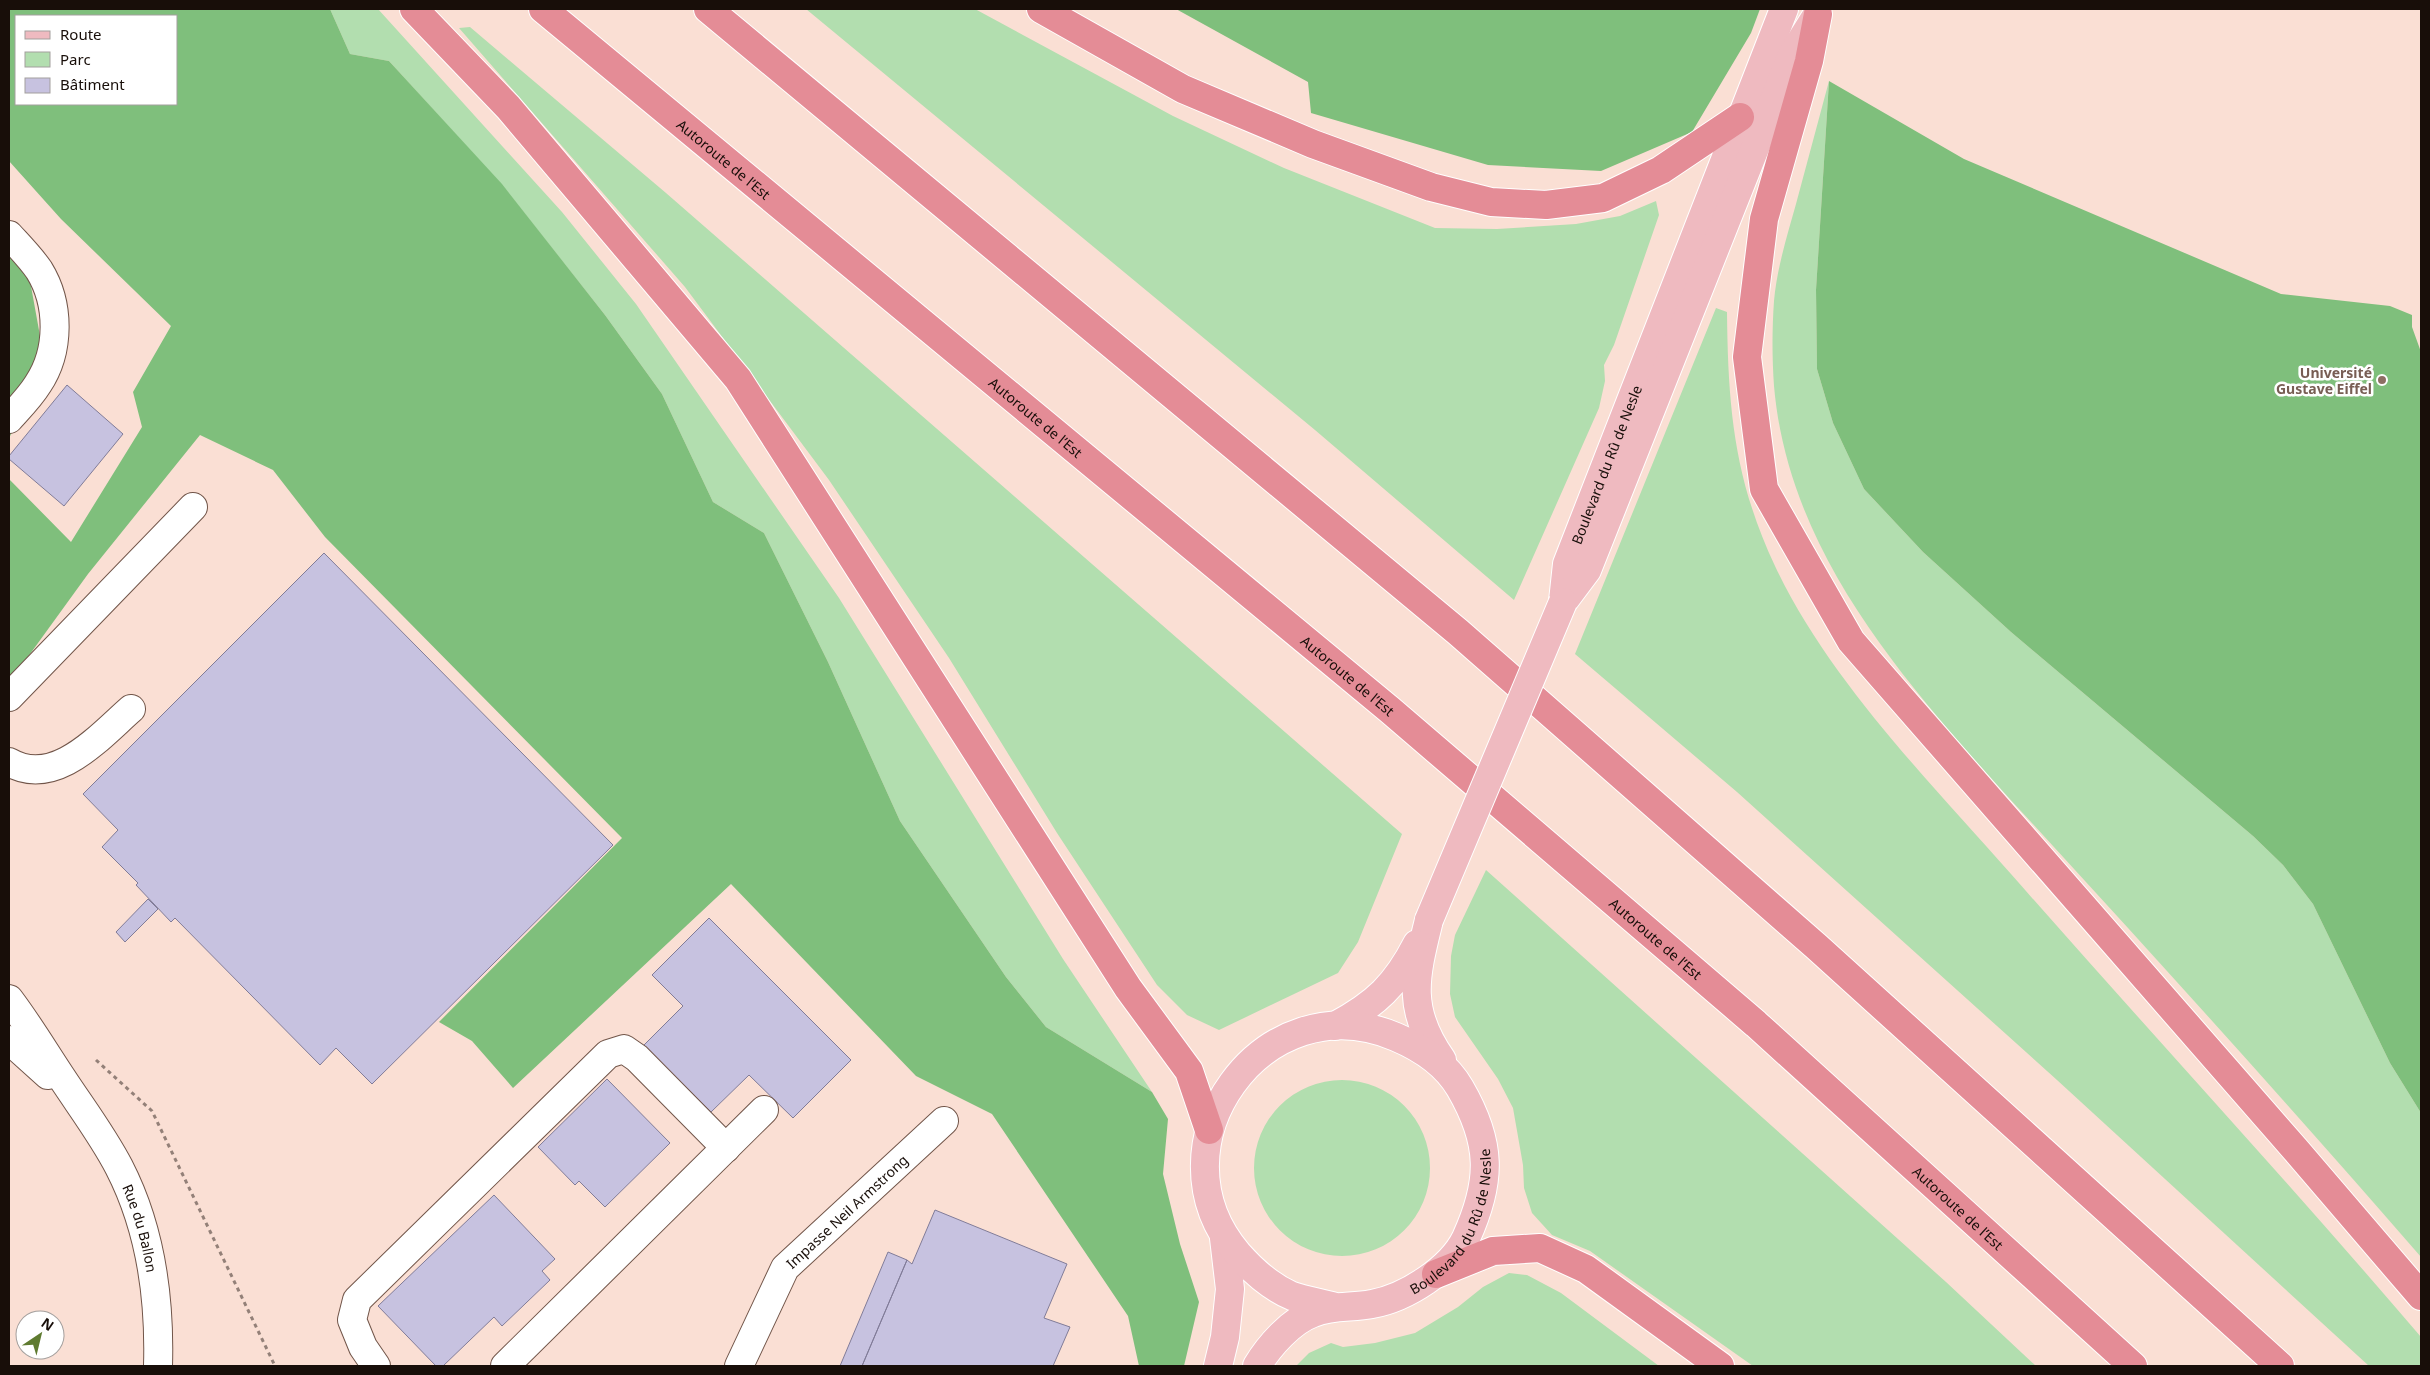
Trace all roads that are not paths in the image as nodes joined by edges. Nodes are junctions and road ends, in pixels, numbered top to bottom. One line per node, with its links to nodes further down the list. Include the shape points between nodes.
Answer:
1 (414, 9): 23 (highway, via 508,107 738,379 1128,988 1190,1071)
2 (543, 9): 36 (highway, Autoroute de l’Est, via 1397,716 1756,1024)
3 (708, 9): 37 (highway, via 1458,632 1817,947)
4 (1041, 9): 7 (highway, via 1183,89 1313,144 1430,187 1491,202 1546,205 1603,198 1661,170)
5 (1784, 9): 7 (main road, Boulevard du Rû de Nesle)
6 (1819, 11): 11 (main road, via 1792,55 1587,570); 27 (highway, via 1809,61 1764,219 1748,357 1764,489 1851,641)
7 (1740, 118): 11 (main road, Boulevard du Rû de Nesle, via 1567,564)
8 (9, 235): 9 (street, via 39,271 49,291 55,338 50,361 39,383)
9 (9, 419)
10 (193, 506): 12 (street)
11 (1563, 602): 15 (main road, Boulevard du Rû de Nesle, bridge)
12 (9, 697)
13 (132, 709): 14 (street, via 77,756 62,764 29,768)
14 (9, 762)
15 (1429, 920): 17 (main road, Boulevard du Rû de Nesle, via 1407,963 1385,993 1358,1014); 19 (main road, Boulevard du Rû de Nesle, via 1418,966 1416,1007 1431,1044)
16 (9, 999): 20 (street, Rue du Ballon)
17 (1335, 1026): 19 (main road, Boulevard du Rû de Nesle, via 1380,1030 1421,1048); 23 (main road, Boulevard du Rû de Nesle, via 1301,1032 1269,1048 1249,1064 1222,1098)
18 (9, 1040): 20 (street, Rue du Ballon)
19 (1454, 1078): 26 (main road, Boulevard du Rû de Nesle, via 1476,1116 1486,1158 1482,1201 1464,1241)
20 (79, 1103): 29 (street, Rue du Ballon, via 119,1167 148,1244 156,1296)
21 (764, 1110): 24 (street)
22 (944, 1121): 32 (street, Impasse Neil Armstrong, via 785,1268)
23 (1209, 1130): 25 (main road, Boulevard du Rû de Nesle, via 1204,1168 1210,1204)
24 (726, 1148): 30 (street, via 637,1058 624,1049 608,1054 357,1300 352,1320 363,1347); 31 (street)
25 (1224, 1238): 28 (main road, Boulevard du Rû de Nesle, via 1254,1273 1292,1296); 33 (main road, Boulevard du Rû de Nesle, via 1230,1289)
26 (1436, 1274): 28 (main road, Boulevard du Rû de Nesle, via 1406,1293 1372,1304); 35 (highway, via 1492,1251 1540,1248 1586,1269)
27 (2421, 1296)
28 (1336, 1307): 34 (main road, Boulevard du Rû de Nesle, via 1312,1313 1289,1329)
29 (158, 1366)
30 (376, 1366)
31 (505, 1366)
32 (739, 1366)
33 (1218, 1366)
34 (1257, 1366)
35 (1720, 1366)
36 (2133, 1366)
37 (2280, 1366)

